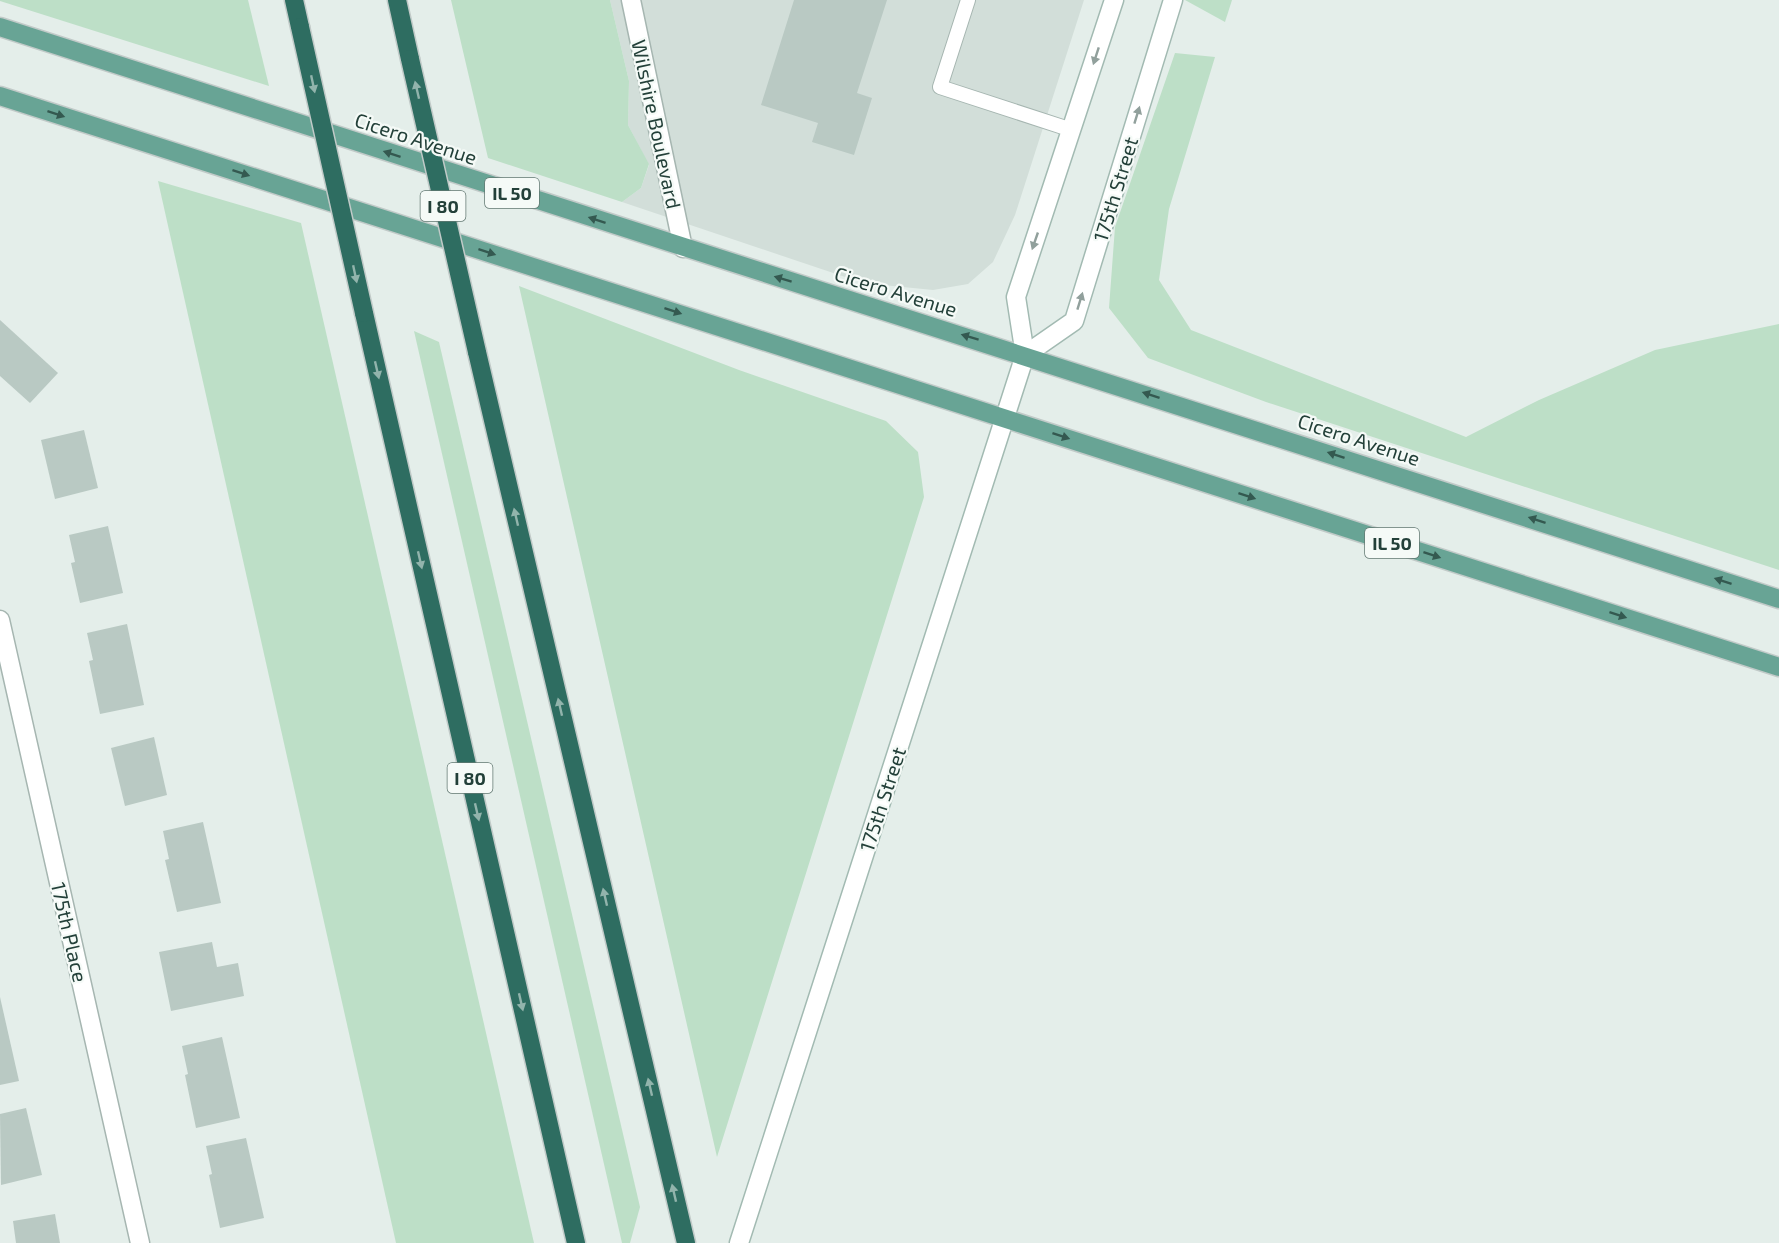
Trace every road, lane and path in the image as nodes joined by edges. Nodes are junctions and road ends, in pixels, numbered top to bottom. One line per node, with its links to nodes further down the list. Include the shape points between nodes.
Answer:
1 (294, 0): 17 (highway, I 80, one-way to 17, bridge)
2 (398, 0): 18 (highway, I 80, one-way to 2, bridge)
3 (631, 0): 10 (street, Wilshire Boulevard)
4 (968, 0): 9 (lane, via 940,87)
5 (1114, 0): 9 (street, 175th Street, one-way to 9)
6 (1173, 0): 11 (street, 175th Street, one-way to 6, via 1074,321)
7 (0, 27): 10 (main road, Cicero Avenue / IL 50, one-way to 7)
8 (0, 96): 12 (main road, IL 50, one-way to 12)
9 (1072, 130): 11 (street, 175th Street, one-way to 11, via 1016,297)
10 (683, 248): 11 (main road, Cicero Avenue / IL 50, one-way to 10)
11 (1025, 355): 12 (street, 175th Street); 13 (main road, Cicero Avenue / IL 50, one-way to 11)
12 (1005, 418): 15 (main road, IL 50, one-way to 15); 19 (street, 175th Street)
13 (1779, 599)
14 (0, 620): 16 (street, 175th Place)
15 (1779, 667)
16 (140, 1243)
17 (576, 1243)
18 (686, 1243)
19 (739, 1243)

